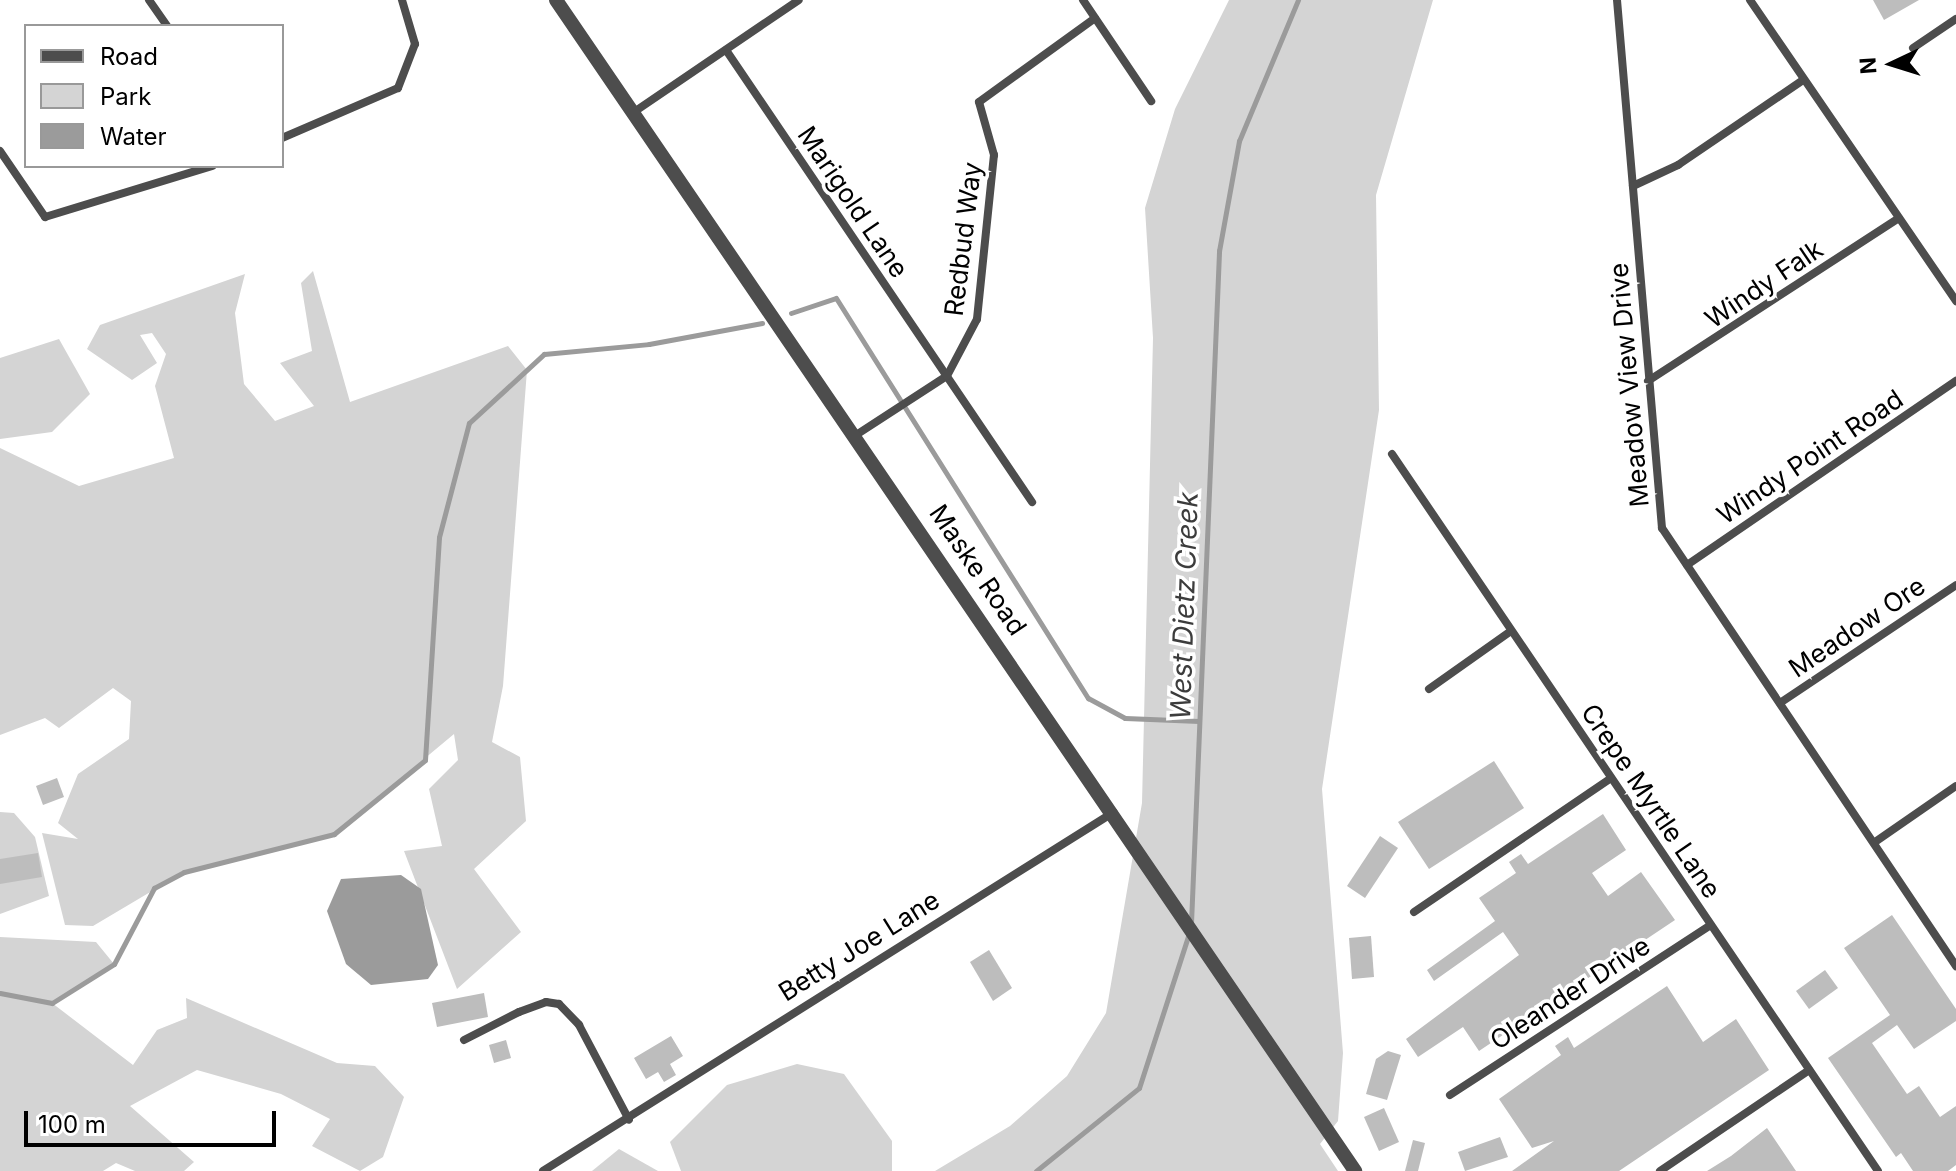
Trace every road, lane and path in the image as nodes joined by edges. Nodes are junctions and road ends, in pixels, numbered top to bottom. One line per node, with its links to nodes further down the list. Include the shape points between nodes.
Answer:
1 (149, 0): 10 (street)
2 (402, 0): 16 (street, via 413,28 413,63 385,98)
3 (556, 0): 15 (street, Maske Road)
4 (799, 0): 12 (street)
5 (1083, 0): 8 (street)
6 (1617, 0): 19 (street, Meadow View Drive)
7 (1750, 0): 13 (street)
8 (1095, 18): 14 (street); 22 (street, Redbud Way, via 979,102 994,155 977,319)
9 (1956, 19): 11 (street)
10 (166, 24)
11 (1913, 48)
12 (726, 50): 15 (street); 22 (street, Marigold Lane)
13 (1803, 80): 19 (street, via 1678,165); 20 (street)
14 (1151, 101)
15 (634, 112): 25 (street, Maske Road)
16 (284, 137)
17 (0, 151): 18 (street, via 45,217)
18 (205, 168)
19 (1633, 186): 23 (street, Meadow View Drive)
20 (1899, 218): 21 (street); 23 (street, Windy Falk)
21 (1956, 301)
22 (947, 376): 25 (street); 27 (street, Marigold Lane)
23 (1648, 381): 28 (street, Meadow View Drive, via 1658,510 1662,528)
24 (1956, 381): 28 (street, Windy Point Road)
25 (856, 435): 35 (street, Maske Road)
26 (1392, 454): 30 (street, Crepe Myrtle Lane)
27 (1032, 502)
28 (1687, 565): 32 (street, Meadow View Drive)
29 (1956, 585): 32 (street, Meadow Ore)
30 (1511, 631): 31 (street); 33 (street, Crepe Myrtle Lane)
31 (1429, 689)
32 (1780, 703): 36 (street, Meadow View Drive)
33 (1611, 778): 37 (street); 38 (street, Crepe Myrtle Lane)
34 (1956, 786): 36 (street)
35 (1114, 812): 43 (street, Betty Joe Lane); 45 (street, Maske Road)
36 (1875, 842): 39 (street, Meadow View Drive)
37 (1414, 912)
38 (1711, 925): 41 (street, Crepe Myrtle Lane); 42 (street, Oleander Drive)
39 (1956, 966)
40 (464, 1040): 43 (street, via 532,1007 559,1004 579,1025)
41 (1809, 1070): 46 (street); 47 (street, Crepe Myrtle Lane)
42 (1450, 1095)
43 (629, 1120): 44 (street, Betty Joe Lane)
44 (543, 1171)
45 (1355, 1171)
46 (1660, 1171)
47 (1878, 1171)

